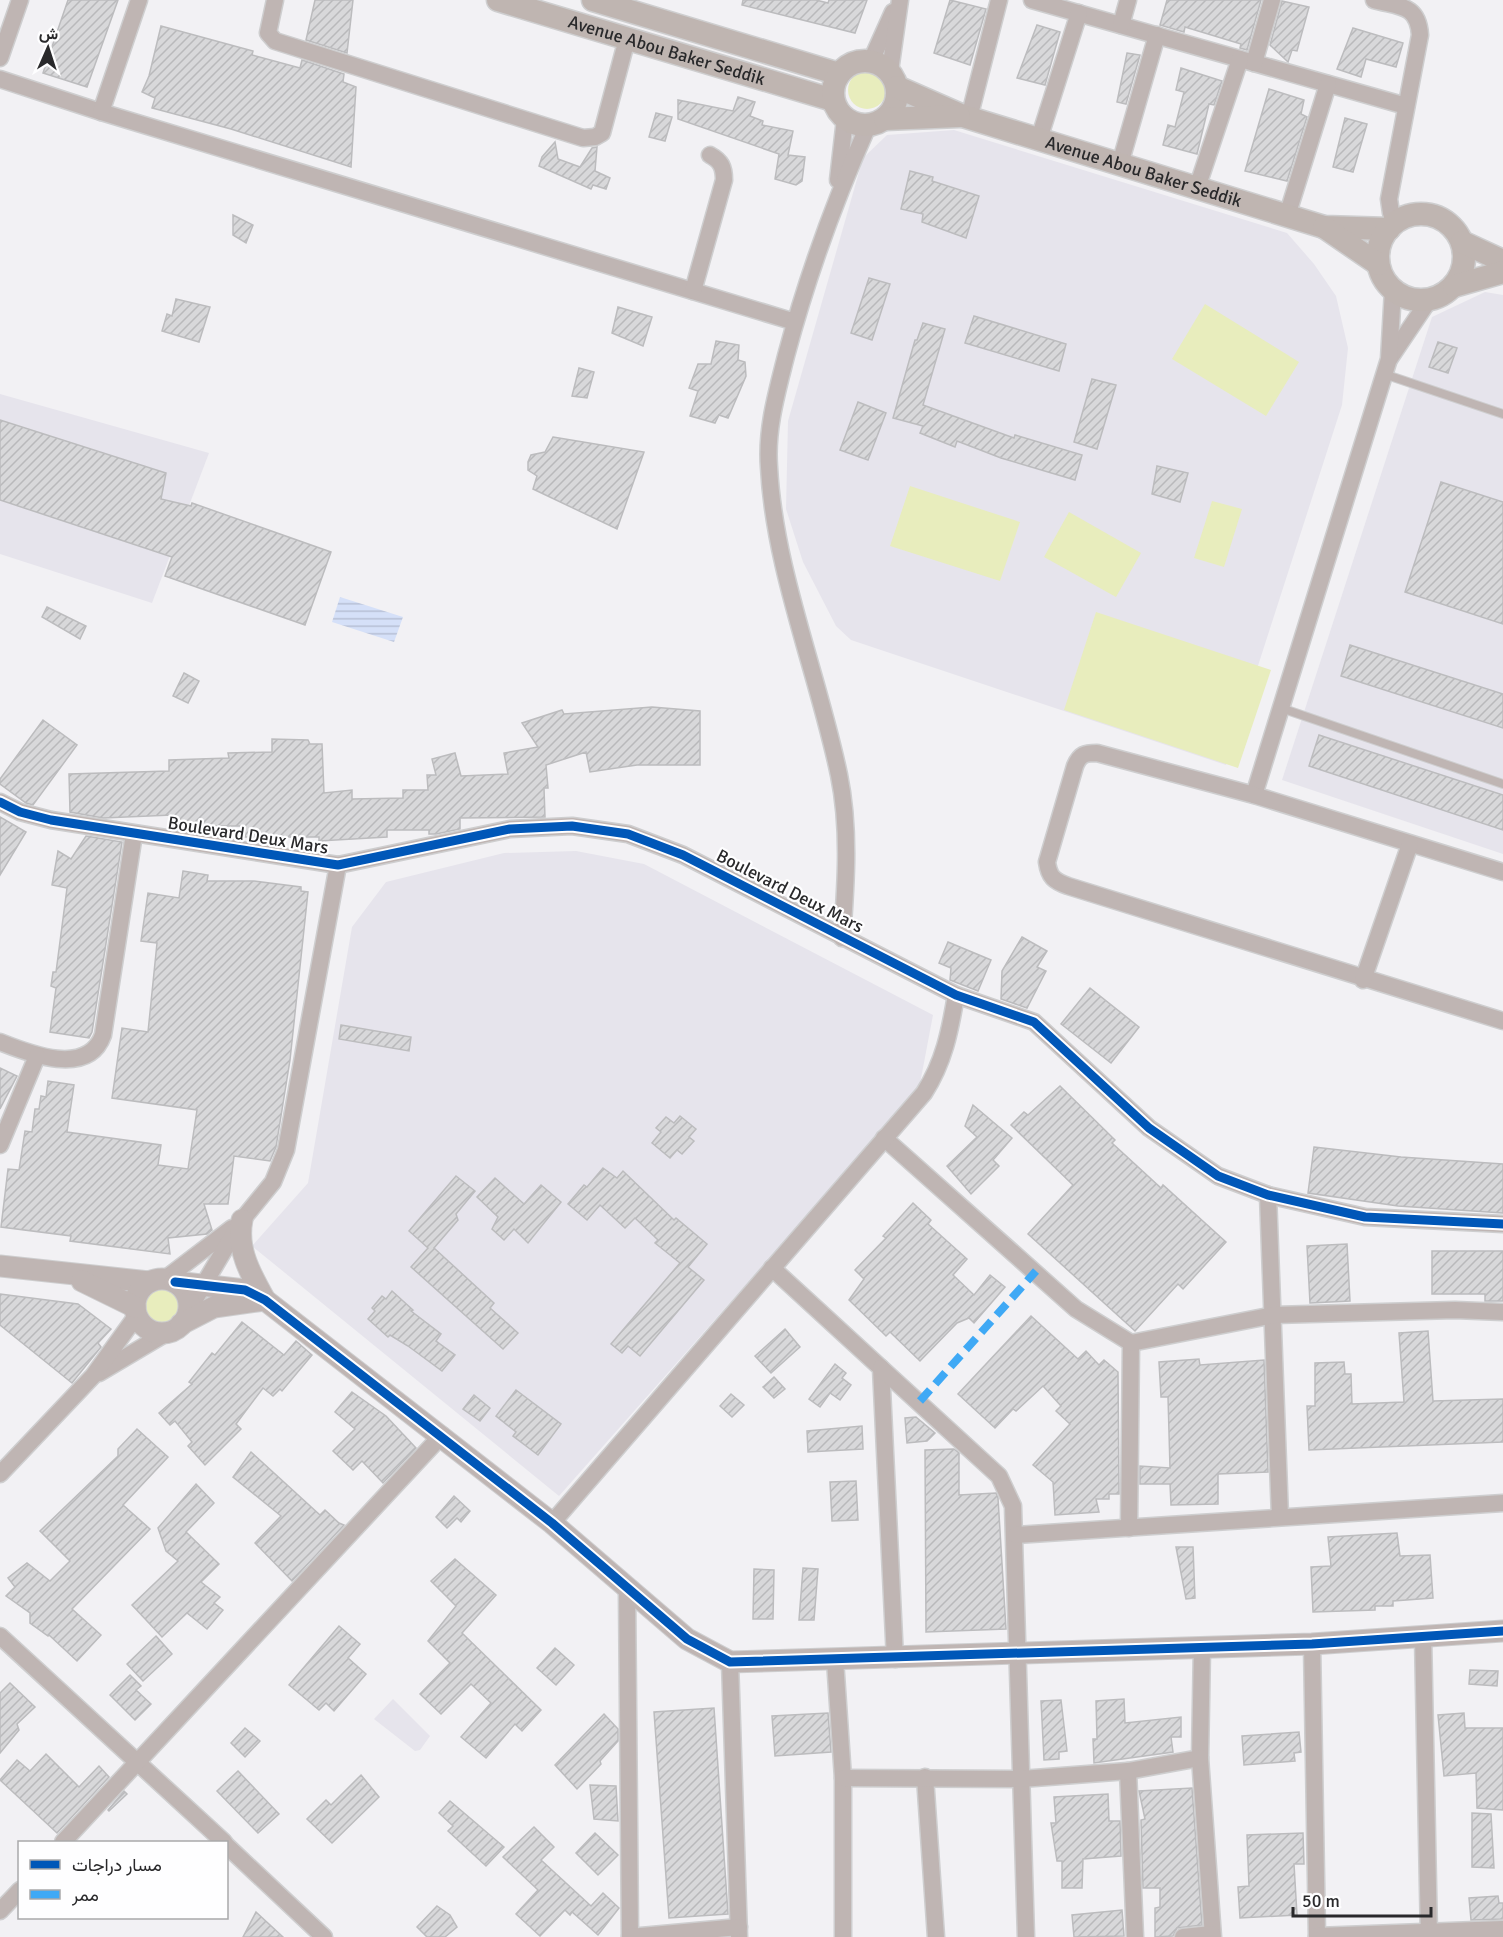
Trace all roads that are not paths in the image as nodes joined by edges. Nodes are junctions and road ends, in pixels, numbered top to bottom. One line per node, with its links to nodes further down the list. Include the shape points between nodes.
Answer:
1 (20, 0): 17 (street)
2 (139, 0): 25 (street)
3 (275, 0): 16 (street, via 268,33 275,41 583,138 602,132)
4 (498, 0): 16 (main road, Avenue Abou Baker Seddik)
5 (593, 0): 12 (main road, Avenue Abou Baker Seddik)
6 (899, 0): 19 (street)
7 (999, 0): 26 (street)
8 (1034, 0): 13 (street)
9 (1128, 0): 14 (street)
10 (1272, 0): 18 (street)
11 (1374, 0): 23 (street, via 1416,15 1420,35)
12 (640, 7): 20 (main road, Avenue Abou Baker Seddik)
13 (1079, 13): 14 (street); 28 (street)
14 (1121, 25): 15 (street)
15 (1157, 35): 18 (street); 30 (street)
16 (627, 39): 24 (main road, Avenue Abou Baker Seddik)
17 (0, 58)
18 (1247, 61): 22 (street); 31 (street)
19 (886, 73): 20 (main road, via 859,61); 26 (main road, Avenue Abou Baker Seddik); 27 (main road, via 896,105)
20 (839, 74): 24 (main road, via 833,91)
21 (0, 79): 25 (street)
22 (1328, 84): 23 (street); 33 (street)
23 (1406, 106): 34 (street, via 1389,199)
24 (839, 110): 27 (main road, via 860,126); 32 (street)
25 (100, 112): 42 (street)
26 (966, 117): 27 (main road, Avenue Abou Baker Seddik); 28 (main road, Avenue Abou Baker Seddik)
27 (877, 122): 32 (street)
28 (1040, 139): 30 (main road, Avenue Abou Baker Seddik)
29 (710, 155): 42 (street, via 719,160 724,180)
30 (1120, 164): 31 (main road, Avenue Abou Baker Seddik)
31 (1197, 188): 33 (main road, Avenue Abou Baker Seddik)
32 (836, 198): 44 (street)
33 (1287, 216): 35 (main road, Avenue Abou Baker Seddik)
34 (1394, 225): 35 (main road, Avenue Abou Baker Seddik); 36 (main road, via 1423,214 1436,217 1456,231); 38 (main road, via 1380,245)
35 (1324, 227): 38 (main road, Avenue Abou Baker Seddik)
36 (1462, 242): 37 (main road); 40 (main road, via 1465,258)
37 (1503, 261)
38 (1378, 264): 41 (main road, via 1383,279)
39 (1503, 272): 40 (main road)
40 (1454, 286): 43 (main road)
41 (1393, 290): 43 (main road, via 1410,299); 45 (street)
42 (693, 291): 44 (street)
43 (1429, 300): 45 (street)
44 (795, 322): 55 (street, via 772,410 768,465 775,524 840,777 846,831)
45 (1387, 367): 46 (lane); 47 (street)
46 (1503, 414)
47 (1281, 708): 48 (lane); 49 (street)
48 (1503, 784)
49 (1254, 795): 52 (street); 56 (street, via 1086,753 1075,766 1047,862 1048,874 1068,886)
50 (0, 802): 51 (street, Boulevard Deux Mars, via 51,820)
51 (134, 834): 53 (street, Boulevard Deux Mars); 60 (street, via 99,1047 82,1058)
52 (1410, 844): 54 (street); 56 (street)
53 (338, 865): 55 (street, Boulevard Deux Mars, via 510,829 572,826 628,834 683,855); 64 (street, via 286,1150 273,1182)
54 (1503, 872)
55 (842, 938): 57 (street, Boulevard Deux Mars)
56 (1363, 980): 58 (street)
57 (956, 995): 61 (street, via 939,1070); 63 (street, Boulevard Deux Mars, via 1034,1022 1177,1149 1218,1176)
58 (1503, 1021)
59 (0, 1042): 60 (street)
60 (37, 1056): 62 (street)
61 (884, 1138): 67 (street); 76 (street, via 1076,1309)
62 (0, 1145)
63 (1268, 1195): 65 (street, Boulevard Deux Mars, via 1365,1217); 74 (street)
64 (242, 1220): 69 (street); 70 (street); 71 (street, via 240,1240 244,1256)
65 (1503, 1224)
66 (0, 1266): 68 (street)
67 (772, 1268): 77 (street); 83 (street)
68 (70, 1275): 69 (street); 72 (street)
69 (163, 1281): 70 (street); 72 (street, via 139,1293); 75 (street, via 188,1297)
70 (204, 1285): 71 (street, via 244,1290); 75 (street)
71 (265, 1300): 75 (street, via 214,1307); 79 (street)
72 (136, 1311): 75 (street, via 146,1327); 78 (street)
73 (1503, 1312): 74 (street)
74 (1274, 1315): 76 (street); 82 (street)
75 (179, 1322): 78 (street)
76 (1131, 1343): 84 (street)
77 (881, 1368): 85 (street, via 999,1476 1013,1506); 93 (street)
78 (93, 1376): 80 (street)
79 (442, 1435): 83 (street); 97 (street)
80 (0, 1474)
81 (1503, 1503): 82 (street)
82 (1280, 1517): 84 (street)
83 (552, 1523): 86 (street)
84 (1129, 1528): 85 (street)
85 (1016, 1535): 92 (street)
86 (627, 1588): 95 (street, via 687,1639); 113 (street)
87 (1503, 1631): 89 (street)
88 (0, 1636): 97 (street)
89 (1423, 1636): 90 (street); 109 (street)
90 (1312, 1644): 91 (street); 111 (street)
91 (1202, 1646): 92 (street); 96 (street)
92 (1016, 1652): 93 (street); 101 (street)
93 (895, 1659): 94 (street)
94 (835, 1660): 95 (street); 100 (street)
95 (729, 1662): 108 (street)
96 (1200, 1758): 98 (street); 110 (street)
97 (138, 1761): 102 (street); 103 (street)
98 (1128, 1771): 101 (street); 117 (street)
99 (925, 1777): 100 (street); 101 (street); 115 (street)
100 (843, 1778): 114 (street)
101 (1021, 1779): 116 (street)
102 (64, 1841)
103 (222, 1841)
104 (228, 1847): 112 (street)
105 (18, 1892): 106 (street)
106 (0, 1911)
107 (1503, 1929): 109 (street)
108 (739, 1932): 113 (street)
109 (1429, 1934): 111 (street)
110 (1212, 1936): 118 (street)
111 (1317, 1936)
112 (324, 1937)
113 (630, 1937)
114 (843, 1937)
115 (936, 1937)
116 (1026, 1937)
117 (1135, 1937)
118 (1183, 1937)

